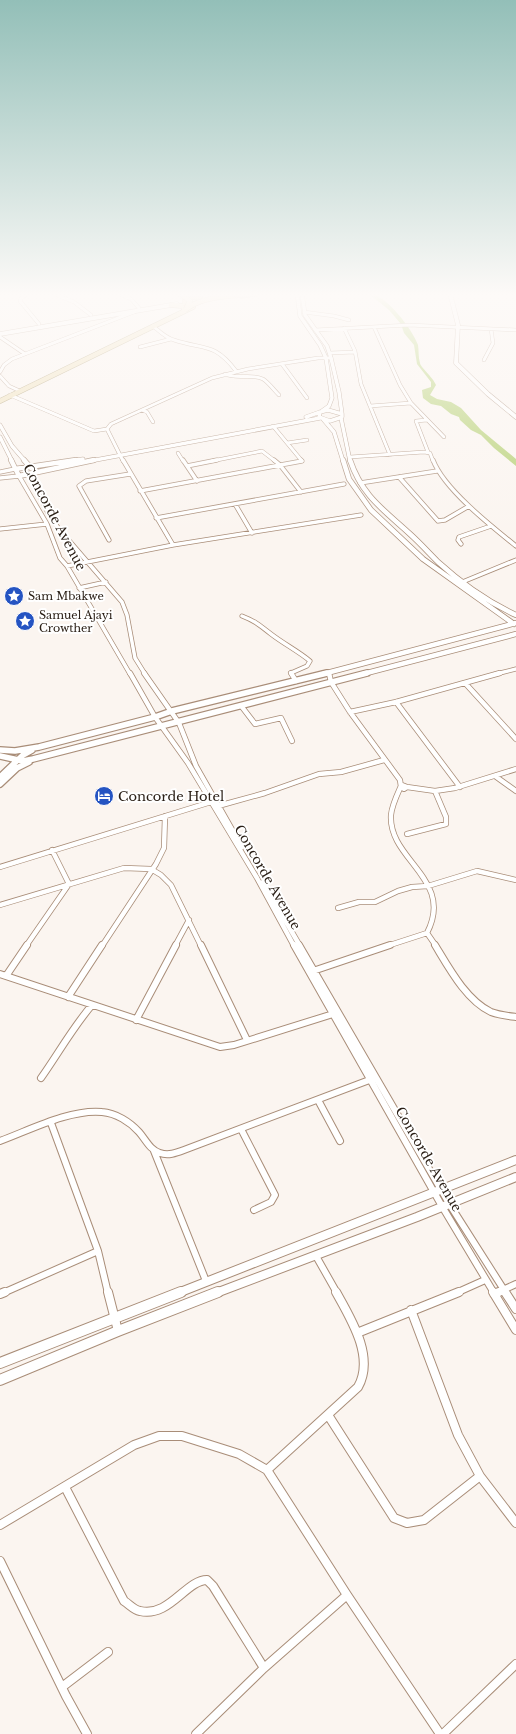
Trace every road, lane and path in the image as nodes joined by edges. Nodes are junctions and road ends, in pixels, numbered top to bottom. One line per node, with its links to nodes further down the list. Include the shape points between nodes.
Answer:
1 (52, 374): 11 (main road)
2 (225, 374): 13 (street, via 233,378 261,378); 18 (street)
3 (289, 374): 14 (street)
4 (328, 374): 19 (street, via 332,398 329,406)
5 (335, 374): 21 (street)
6 (359, 374): 17 (street)
7 (395, 374): 16 (street, via 401,389)
8 (467, 374): 22 (main road)
9 (470, 374): 20 (main road)
10 (0, 376): 11 (street)
11 (18, 390): 12 (main road); 15 (main road)
12 (10, 395): 15 (main road); 28 (street, via 85,428 98,431)
13 (279, 395)
14 (307, 398)
15 (0, 399)
16 (411, 403): 17 (street); 24 (street)
17 (370, 406): 38 (street)
18 (142, 410): 25 (street); 28 (street, via 111,424)
19 (321, 412): 21 (street, via 335,410); 23 (street, via 318,415); 37 (street)
20 (516, 414)
21 (341, 416): 23 (street, via 332,421); 39 (street, via 343,435)
22 (516, 417)
23 (321, 419): 27 (street); 73 (street, via 334,432 352,484 371,510 410,548)
24 (427, 420): 30 (street); 35 (street, via 416,421)
25 (153, 422)
26 (0, 425): 41 (street, Concorde Avenue, via 12,446)
27 (273, 426): 32 (street); 37 (street)
28 (107, 429): 37 (street)
29 (0, 437): 33 (street, Concorde Avenue)
30 (444, 437)
31 (308, 440): 32 (street)
32 (287, 443): 40 (street, via 302,460)
33 (5, 448): 34 (street); 43 (street, Concorde Avenue)
34 (0, 449)
35 (428, 452): 38 (street); 44 (street)
36 (178, 453): 42 (street)
37 (120, 454): 41 (street); 46 (street); 47 (street)
38 (390, 455): 39 (street)
39 (350, 457): 52 (street)
40 (280, 465): 42 (street, via 261,451); 51 (street); 55 (street)
41 (30, 466): 43 (street); 46 (street, Concorde Avenue)
42 (187, 466): 51 (street)
43 (15, 469): 45 (street); 48 (street, Concorde Avenue)
44 (437, 471): 49 (street); 57 (street)
45 (0, 472)
46 (34, 473): 48 (street); 69 (street, Concorde Avenue, via 38,492 48,513)
47 (130, 474): 54 (street); 64 (street, via 86,482 79,486)
48 (19, 476): 50 (street); 60 (street, Concorde Avenue)
49 (399, 477): 52 (street); 57 (street, via 436,521 445,520)
50 (0, 478)
51 (198, 481): 54 (street)
52 (360, 483): 72 (street, via 376,504 444,567)
53 (344, 484): 55 (street)
54 (140, 491): 59 (street)
55 (301, 492): 56 (street)
56 (235, 504): 59 (street); 63 (street)
57 (469, 506): 61 (street)
58 (361, 516): 63 (street)
59 (156, 518): 66 (street)
60 (48, 524): 62 (street); 70 (street, Concorde Avenue, via 60,558)
61 (491, 526): 65 (street, via 459,537); 67 (street)
62 (0, 530)
63 (252, 533): 66 (street)
64 (109, 540)
65 (461, 544)
66 (173, 545): 69 (street)
67 (516, 546)
68 (516, 560): 72 (street)
69 (88, 562): 70 (street); 71 (street, Concorde Avenue)
70 (67, 566): 74 (street, Concorde Avenue)
71 (106, 582): 74 (street); 86 (street, Concorde Avenue, via 124,607 135,658 140,669)
72 (464, 582): 73 (street); 75 (street)
73 (456, 584): 77 (street)
74 (80, 588): 88 (street, Concorde Avenue)
75 (516, 615)
76 (242, 616): 81 (street, via 256,621 310,661 307,666 291,673)
77 (515, 624): 80 (street)
78 (516, 634): 82 (street)
79 (516, 669): 83 (street)
80 (329, 672): 81 (street); 82 (street)
81 (296, 681): 86 (street)
82 (331, 682): 85 (street); 87 (street)
83 (465, 683): 84 (street); 91 (street)
84 (396, 702): 87 (street); 104 (street)
85 (242, 707): 89 (street); 92 (street, via 255,724 281,718)
86 (172, 711): 88 (street); 89 (street, Concorde Avenue)
87 (350, 712): 98 (street)
88 (155, 717): 90 (street, Concorde Avenue); 93 (street)
89 (179, 723): 90 (street); 108 (street, Concorde Avenue, via 196,766)
90 (162, 727): 96 (street); 107 (street, Concorde Avenue, via 188,763)
91 (516, 739)
92 (292, 741)
93 (38, 747): 94 (street, via 15,751); 97 (street)
94 (0, 750)
95 (0, 756): 97 (street)
96 (33, 759): 97 (street); 102 (street, via 17,768)
97 (18, 760): 101 (street)
98 (384, 760): 103 (street); 108 (street, via 341,772 319,774)
99 (516, 769): 100 (street)
100 (495, 776): 104 (street); 106 (street)
101 (0, 777)
102 (0, 784)
103 (403, 785): 105 (street); 116 (street, via 391,817 392,827 405,853)
104 (460, 787): 105 (street)
105 (435, 791): 110 (street, via 446,817 446,824)
106 (516, 791)
107 (211, 802): 109 (street); 125 (street, Concorde Avenue)
108 (218, 806): 121 (street, Concorde Avenue)
109 (165, 816): 111 (street); 113 (street, via 164,848)
110 (407, 834)
111 (52, 850): 112 (street); 115 (street)
112 (0, 867)
113 (151, 869): 115 (street, via 124,868); 119 (street, via 171,885); 123 (street)
114 (516, 880): 116 (street, via 477,871)
115 (69, 884): 117 (street); 122 (street)
116 (428, 886): 118 (street, via 412,886 375,902 359,902); 120 (street, via 434,908 433,919)
117 (0, 905)
118 (338, 908)
119 (189, 920): 127 (street); 128 (street)
120 (427, 933): 121 (street); 126 (street, via 470,995 487,1010 498,1015)
121 (312, 971): 130 (street, Concorde Avenue, via 344,1022)
122 (3, 975): 123 (street)
123 (68, 997): 124 (street)
124 (92, 1005): 127 (street); 129 (street)
125 (333, 1014): 128 (street); 130 (street, Concorde Avenue)
126 (516, 1017)
127 (136, 1020): 128 (street, via 220,1047 234,1046)
128 (247, 1040)
129 (41, 1078)
130 (372, 1079): 131 (street); 139 (street, Concorde Avenue)
131 (318, 1100): 133 (street); 135 (street)
132 (51, 1123): 134 (street); 136 (street, via 75,1114 103,1112 123,1118 142,1135); 142 (street)
133 (241, 1129): 136 (street, via 168,1155); 141 (street, via 275,1194 271,1202)
134 (0, 1141)
135 (340, 1141)
136 (154, 1151): 145 (street)
137 (516, 1160): 139 (main road)
138 (516, 1177): 140 (main road)
139 (438, 1192): 140 (street, Concorde Avenue); 140 (street, Concorde Avenue); 145 (main road)
140 (447, 1206): 143 (main road); 144 (street, Concorde Avenue); 147 (street, Concorde Avenue)
141 (254, 1210)
142 (98, 1252): 148 (street); 152 (street)
143 (316, 1256): 154 (main road); 155 (street)
144 (485, 1280): 149 (street, Concorde Avenue); 151 (street)
145 (206, 1281): 152 (main road)
146 (516, 1284): 147 (street)
147 (504, 1290): 149 (street); 150 (street, Concorde Avenue)
148 (0, 1294)
149 (494, 1294): 153 (street, Concorde Avenue)
150 (516, 1309)
151 (411, 1310): 155 (street); 160 (street, via 458,1435)
152 (115, 1317): 154 (street); 156 (main road)
153 (516, 1330)
154 (118, 1331): 157 (main road)
155 (357, 1333): 158 (street, via 364,1359 364,1375 358,1388)
156 (0, 1363)
157 (0, 1380)
158 (328, 1415): 159 (street); 160 (street, via 394,1518 407,1523 424,1520)
159 (267, 1470): 161 (street, via 240,1454 190,1438 159,1436 134,1445); 165 (street)
160 (480, 1476): 162 (street)
161 (65, 1487): 163 (street); 168 (street, via 124,1601 140,1611 153,1610 165,1606 200,1580 206,1580 213,1586)
162 (516, 1522)
163 (0, 1525)
164 (0, 1561): 169 (street)
165 (347, 1595): 168 (street); 172 (street)
166 (108, 1652): 169 (street)
167 (516, 1664): 172 (street)
168 (264, 1668): 171 (street)
169 (62, 1687): 170 (street)
170 (87, 1734)
171 (196, 1734)
172 (441, 1734)

